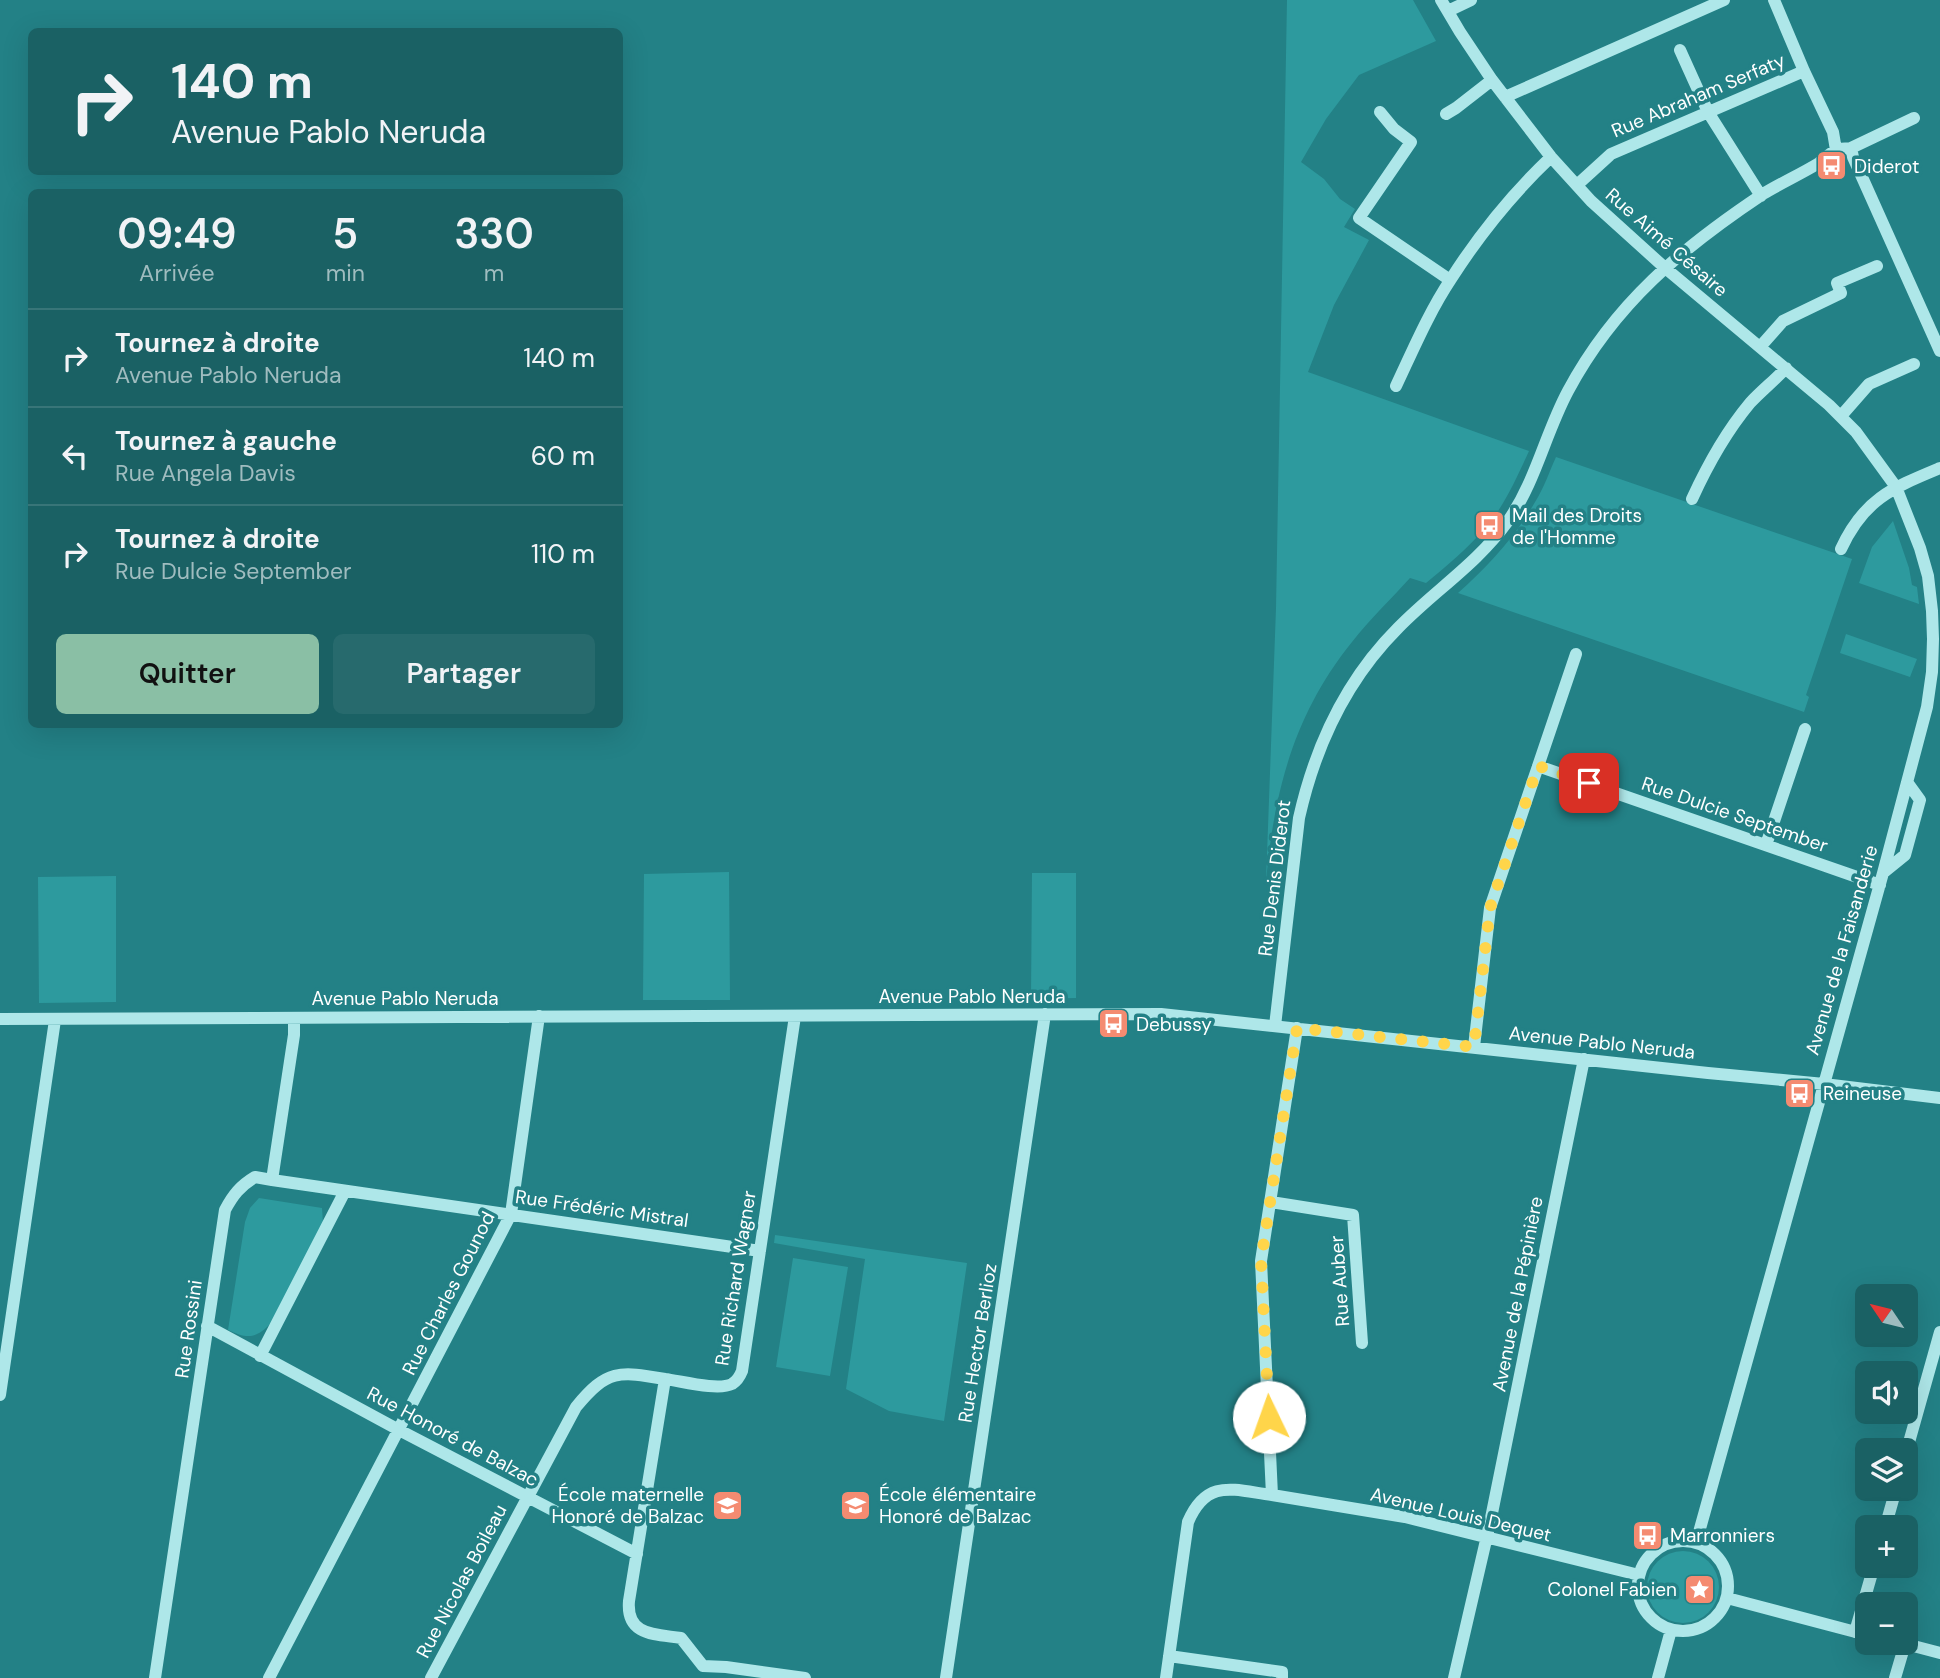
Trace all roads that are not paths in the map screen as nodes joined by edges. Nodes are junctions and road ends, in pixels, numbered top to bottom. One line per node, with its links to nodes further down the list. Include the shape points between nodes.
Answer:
1 (1471, 0): 4 (street)
2 (1724, 0): 8 (street)
3 (1774, 0): 6 (street)
4 (1445, 5): 7 (street, Rue Aimé Césaire)
5 (1681, 50): 10 (street)
6 (1804, 71): 10 (street, Rue Abraham Serfaty); 14 (street, via 1833,132)
7 (1492, 80): 8 (street, Rue Aimé Césaire); 11 (street)
8 (1505, 97): 15 (street, Rue Aimé Césaire)
9 (1380, 112): 20 (street, via 1412,142 1360,218)
10 (1707, 112): 16 (street, Rue Abraham Serfaty, via 1611,154); 17 (street)
11 (1446, 114)
12 (1914, 118): 13 (street)
13 (1851, 148): 14 (street); 22 (street)
14 (1836, 150): 17 (street, Rue Denis Diderot)
15 (1551, 157): 16 (street, Rue Aimé Césaire); 20 (street, via 1494,219)
16 (1577, 185): 19 (street, Rue Aimé Césaire)
17 (1761, 196): 19 (street, Rue Denis Diderot)
18 (1877, 266): 21 (street, via 1837,283 1842,293 1783,321)
19 (1664, 267): 21 (street, Rue Aimé Césaire); 43 (street, Rue Denis Diderot, via 1610,326 1583,365 1509,519 1468,567 1381,646 1326,733 1298,818)
20 (1450, 280): 25 (street)
21 (1760, 347): 24 (street, Rue Aimé Césaire)
22 (1940, 351)
23 (1914, 364): 26 (street, via 1869,384)
24 (1786, 368): 26 (street, Rue Aimé Césaire); 29 (street, via 1751,401 1725,436)
25 (1396, 386)
26 (1841, 416): 28 (street, Rue Aimé Césaire)
27 (1940, 468): 28 (street)
28 (1896, 487): 30 (street, via 1861,516); 31 (street, Avenue de la Faisanderie)
29 (1692, 499)
30 (1841, 549)
31 (1934, 577): 36 (street, Avenue de la Faisanderie, via 1927,707)
32 (1576, 654): 34 (street)
33 (1805, 729): 35 (street)
34 (1538, 766): 35 (street, Rue Dulcie September); 45 (street, via 1490,908)
35 (1766, 845): 36 (street, Rue Dulcie September)
36 (1882, 879): 47 (street, Avenue de la Faisanderie)
37 (1045, 1014): 39 (street, Avenue Pablo Neruda); 43 (street, Avenue Pablo Neruda, via 1161,1014); 80 (street, Rue Hector Berlioz)
38 (539, 1016): 39 (street, Avenue Pablo Neruda); 40 (street, Avenue Pablo Neruda); 52 (street, Rue Charles Gounod)
39 (795, 1016): 53 (street, Rue Richard Wagner)
40 (294, 1018): 42 (street, Avenue Pablo Neruda); 49 (street)
41 (0, 1019): 42 (street, Avenue Pablo Neruda)
42 (55, 1020): 59 (street)
43 (1275, 1026): 44 (street, Avenue Pablo Neruda)
44 (1297, 1028): 45 (street, Avenue Pablo Neruda); 51 (street)
45 (1474, 1047): 46 (street, Avenue Pablo Neruda)
46 (1584, 1059): 47 (street, Avenue Pablo Neruda); 64 (street, Avenue de la Pépinière)
47 (1824, 1084): 48 (street, Avenue Pablo Neruda); 65 (street, Avenue de la Faisanderie)
48 (1940, 1098)
49 (272, 1180): 50 (street, Rue Frédéric Mistral); 54 (street, Rue Rossini, via 255,1177 242,1185 225,1210)
50 (345, 1191): 52 (street, Rue Frédéric Mistral); 57 (street)
51 (1271, 1202): 56 (street, Rue Auber, via 1353,1215); 62 (street, via 1261,1261)
52 (511, 1214): 53 (street, Rue Frédéric Mistral); 60 (street, Rue Charles Gounod)
53 (760, 1251): 58 (street, Rue Richard Wagner, via 743,1371 738,1379 720,1386)
54 (208, 1326): 57 (street, Rue Honoré de Balzac); 76 (street, Rue Rossini)
55 (1940, 1332): 61 (street)
56 (1362, 1343)
57 (260, 1356): 60 (street, Rue Honoré de Balzac)
58 (665, 1378): 63 (street, Rue Nicolas Boileau, via 612,1375 592,1387); 66 (street)
59 (0, 1395)
60 (399, 1430): 63 (street, Rue Honoré de Balzac); 77 (street, Rue Charles Gounod)
61 (1910, 1438)
62 (1272, 1495): 64 (street, Avenue Louis Dequet, via 1405,1517); 74 (street, Avenue Louis Dequet, via 1218,1490 1194,1508 1188,1522)
63 (527, 1496): 66 (street, Rue Honoré de Balzac); 78 (street, Rue Nicolas Boileau)
64 (1487, 1537): 67 (street, Avenue Louis Dequet); 83 (street, Avenue de la Pépinière)
65 (1696, 1543): 67 (street, via 1681,1541 1654,1551); 68 (street, via 1719,1558 1726,1571)
66 (637, 1554): 75 (street, via 629,1618 642,1631 681,1638)
67 (1639, 1575): 69 (street, via 1641,1603 1658,1625)
68 (1727, 1598): 69 (street, via 1721,1611 1699,1629); 70 (street)
69 (1671, 1630): 84 (street)
70 (1855, 1631)
71 (1918, 1648): 72 (street)
72 (1940, 1653)
73 (1900, 1655): 85 (street)
74 (1169, 1656): 81 (street, Avenue Louis Dequet); 82 (street, via 1282,1672)
75 (701, 1672): 79 (street, via 738,1669)
76 (155, 1678)
77 (269, 1678)
78 (431, 1678)
79 (805, 1678)
80 (946, 1678)
81 (1166, 1678)
82 (1282, 1678)
83 (1454, 1678)
84 (1658, 1678)
85 (1895, 1678)

